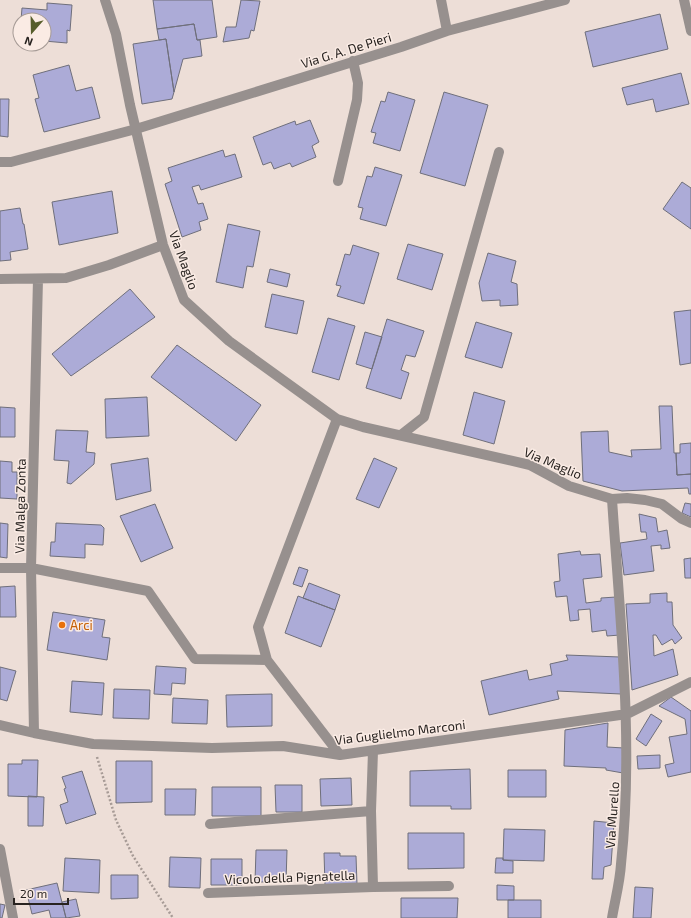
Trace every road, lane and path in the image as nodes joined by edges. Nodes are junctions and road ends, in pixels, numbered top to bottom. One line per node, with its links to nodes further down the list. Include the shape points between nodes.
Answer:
1 (105, 0): 8 (street, Via Maglio, via 116,34)
2 (441, 0): 5 (street)
3 (565, 0): 5 (street, Via G. A. De Pieri)
4 (684, 0): 6 (street)
5 (447, 31): 7 (street, Via G. A. De Pieri)
6 (691, 31)
7 (352, 62): 8 (street, Via G. A. De Pieri); 11 (street, via 358,83 357,100)
8 (136, 130): 10 (street, Via G. A. De Pieri, via 11,162); 12 (street, Via Maglio)
9 (499, 152): 16 (street, via 424,416)
10 (0, 162)
11 (338, 181)
12 (163, 245): 13 (street, via 66,278); 15 (street, Via Maglio, via 184,300 229,341)
13 (38, 278): 14 (street); 20 (street, Via Malga Zonta)
14 (0, 279)
15 (337, 419): 16 (street, Via Maglio); 21 (street, via 258,627)
16 (401, 435): 17 (street, Via Maglio, via 530,465 568,486)
17 (612, 499): 18 (street, Via Maglio, via 627,498 662,504 682,519); 23 (street, Via Murello)
18 (691, 522)
19 (0, 568): 20 (street)
20 (31, 568): 21 (street, via 148,591 195,659); 25 (street, Via Malga Zonta)
21 (267, 660): 28 (street)
22 (691, 682): 23 (street, Via Guglielmo Marconi)
23 (627, 714): 27 (street, Via Guglielmo Marconi); 37 (street, Via Murello, via 627,778 621,865)
24 (0, 725): 25 (street, Via Guglielmo Marconi)
25 (34, 733): 26 (street, Via Guglielmo Marconi)
26 (93, 744): 28 (street, Via Guglielmo Marconi, via 212,748 283,746); 36 (path, via 116,820 133,856)
27 (373, 751): 28 (street, Via Guglielmo Marconi); 29 (street, Vicolo della Pignatella)
28 (340, 755)
29 (371, 811): 30 (street); 33 (street, Vicolo della Pignatella)
30 (210, 824)
31 (0, 849): 35 (street)
32 (449, 886): 33 (street, Vicolo della Pignatella)
33 (373, 887): 34 (street, Vicolo della Pignatella)
34 (208, 893)
35 (12, 918)
36 (174, 918)
37 (612, 918)

